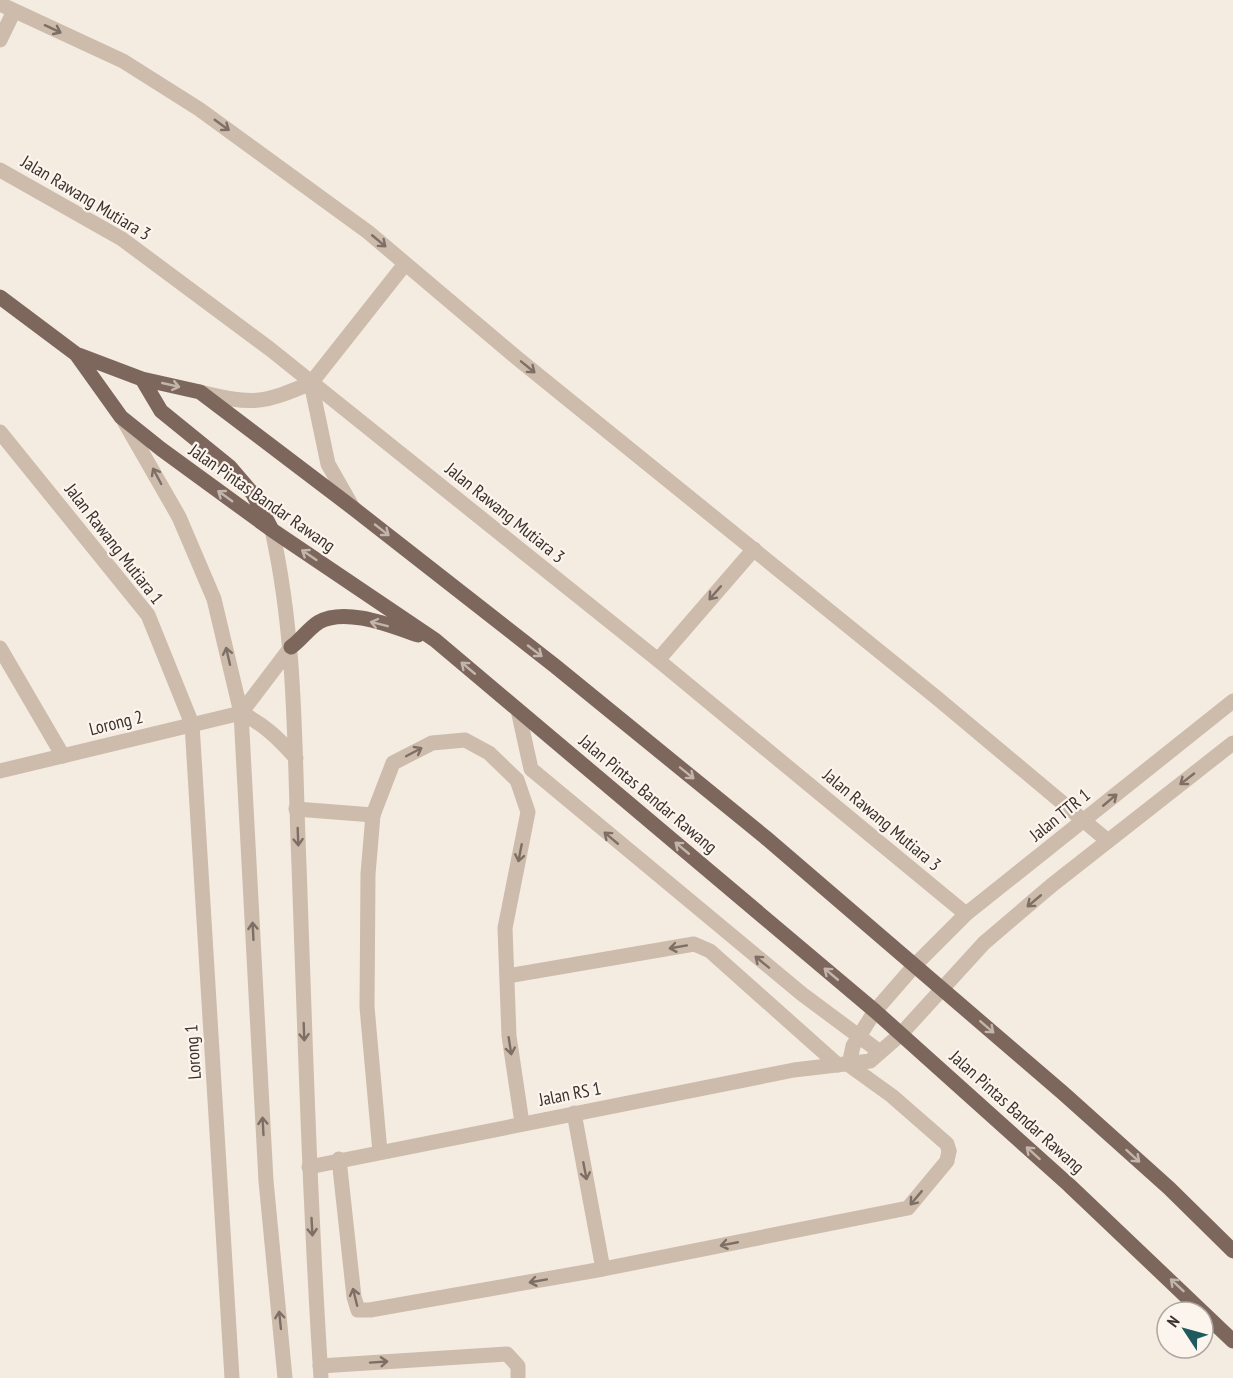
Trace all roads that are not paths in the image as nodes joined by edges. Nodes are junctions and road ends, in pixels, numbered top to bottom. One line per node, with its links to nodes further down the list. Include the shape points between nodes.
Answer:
1 (7, 8): 2 (street); 4 (street, one-way to 4, via 123,61 199,109 368,232)
2 (0, 40)
3 (0, 170): 8 (street, Jalan Rawang Mutiara 3, via 122,239)
4 (405, 264): 8 (street); 14 (street, one-way to 14)
5 (0, 297): 6 (main road)
6 (76, 354): 7 (main road); 10 (main road, Jalan Pintas Bandar Rawang)
7 (142, 379): 9 (main road, one-way to 9); 13 (main road, via 161,411 230,467 254,494)
8 (311, 383): 9 (street, via 275,399 241,402); 12 (street, via 328,464); 18 (street, Jalan Rawang Mutiara 3)
9 (200, 392): 12 (main road)
10 (121, 417): 13 (main road, Jalan Pintas Bandar Rawang, one-way to 10); 21 (street, one-way to 10, via 214,599 179,517)
11 (0, 432): 22 (street, Jalan Rawang Mutiara 1, via 148,615)
12 (353, 508): 32 (main road, one-way to 32, via 765,837)
13 (272, 530): 15 (main road, Jalan Pintas Bandar Rawang, one-way to 13); 16 (street, via 283,578)
14 (754, 549): 18 (street, one-way to 18); 29 (street)
15 (435, 640): 16 (main road, one-way to 16, via 345,616 317,623); 20 (main road, Jalan Pintas Bandar Rawang, one-way to 15)
16 (291, 647): 21 (street); 25 (street)
17 (0, 648): 24 (street)
18 (658, 660): 31 (street, Jalan Rawang Mutiara 3)
19 (1233, 701): 29 (street, Jalan TTR 1, one-way to 19)
20 (518, 710): 35 (main road, Jalan Pintas Bandar Rawang, one-way to 20); 37 (street, one-way to 20, via 776,974 531,769)
21 (241, 713): 22 (street, Lorong 2); 25 (street, via 274,734); 50 (street, one-way to 21, via 266,1181)
22 (192, 724): 24 (street, Lorong 2); 49 (street, Lorong 1)
23 (1233, 743): 30 (street, one-way to 30)
24 (63, 756): 26 (street, Lorong 2)
25 (296, 758): 27 (street)
26 (0, 771)
27 (297, 809): 28 (street); 44 (street, one-way to 44)
28 (373, 814): 33 (street, one-way to 33, via 393,763 432,742 465,740 489,753 518,780 528,812 505,928); 42 (street, via 368,874 367,1007)
29 (1084, 822): 30 (street); 31 (street, Jalan TTR 1)
30 (1108, 841): 34 (street, one-way to 34, via 984,943)
31 (966, 914): 32 (street, Jalan TTR 1)
32 (915, 965): 34 (main road); 35 (street, Jalan TTR 1)
33 (507, 976): 39 (street, one-way to 33, via 710,951 694,944); 41 (street, one-way to 41, via 509,1036)
34 (943, 989): 36 (street, Jalan RS 1); 45 (main road, one-way to 45, via 1169,1188)
35 (875, 1011): 36 (main road, Jalan Pintas Bandar Rawang); 37 (street, Jalan TTR 1)
36 (901, 1035): 38 (street, Jalan RS 1); 47 (main road, Jalan Pintas Bandar Rawang, one-way to 36, via 1069,1185)
37 (859, 1036): 38 (street); 39 (street, Jalan TTR 1)
38 (880, 1052): 39 (street, Jalan RS 1, via 870,1061)
39 (844, 1065): 40 (street, Jalan RS 1, via 794,1070); 46 (street, one-way to 46, via 892,1096 947,1144 947,1161 908,1208)
40 (574, 1113): 41 (street, Jalan RS 1); 46 (street, one-way to 46)
41 (522, 1123): 42 (street, Jalan RS 1)
42 (380, 1152): 43 (street, Jalan RS 1)
43 (339, 1159): 44 (street, Jalan RS 1); 46 (street, one-way to 43, via 358,1310)
44 (309, 1167): 48 (street, one-way to 48)
45 (1233, 1251)
46 (603, 1269)
47 (1233, 1341)
48 (321, 1372): 51 (street, one-way to 51, via 507,1354 518,1366)
49 (232, 1378)
50 (285, 1378)
51 (518, 1378)

